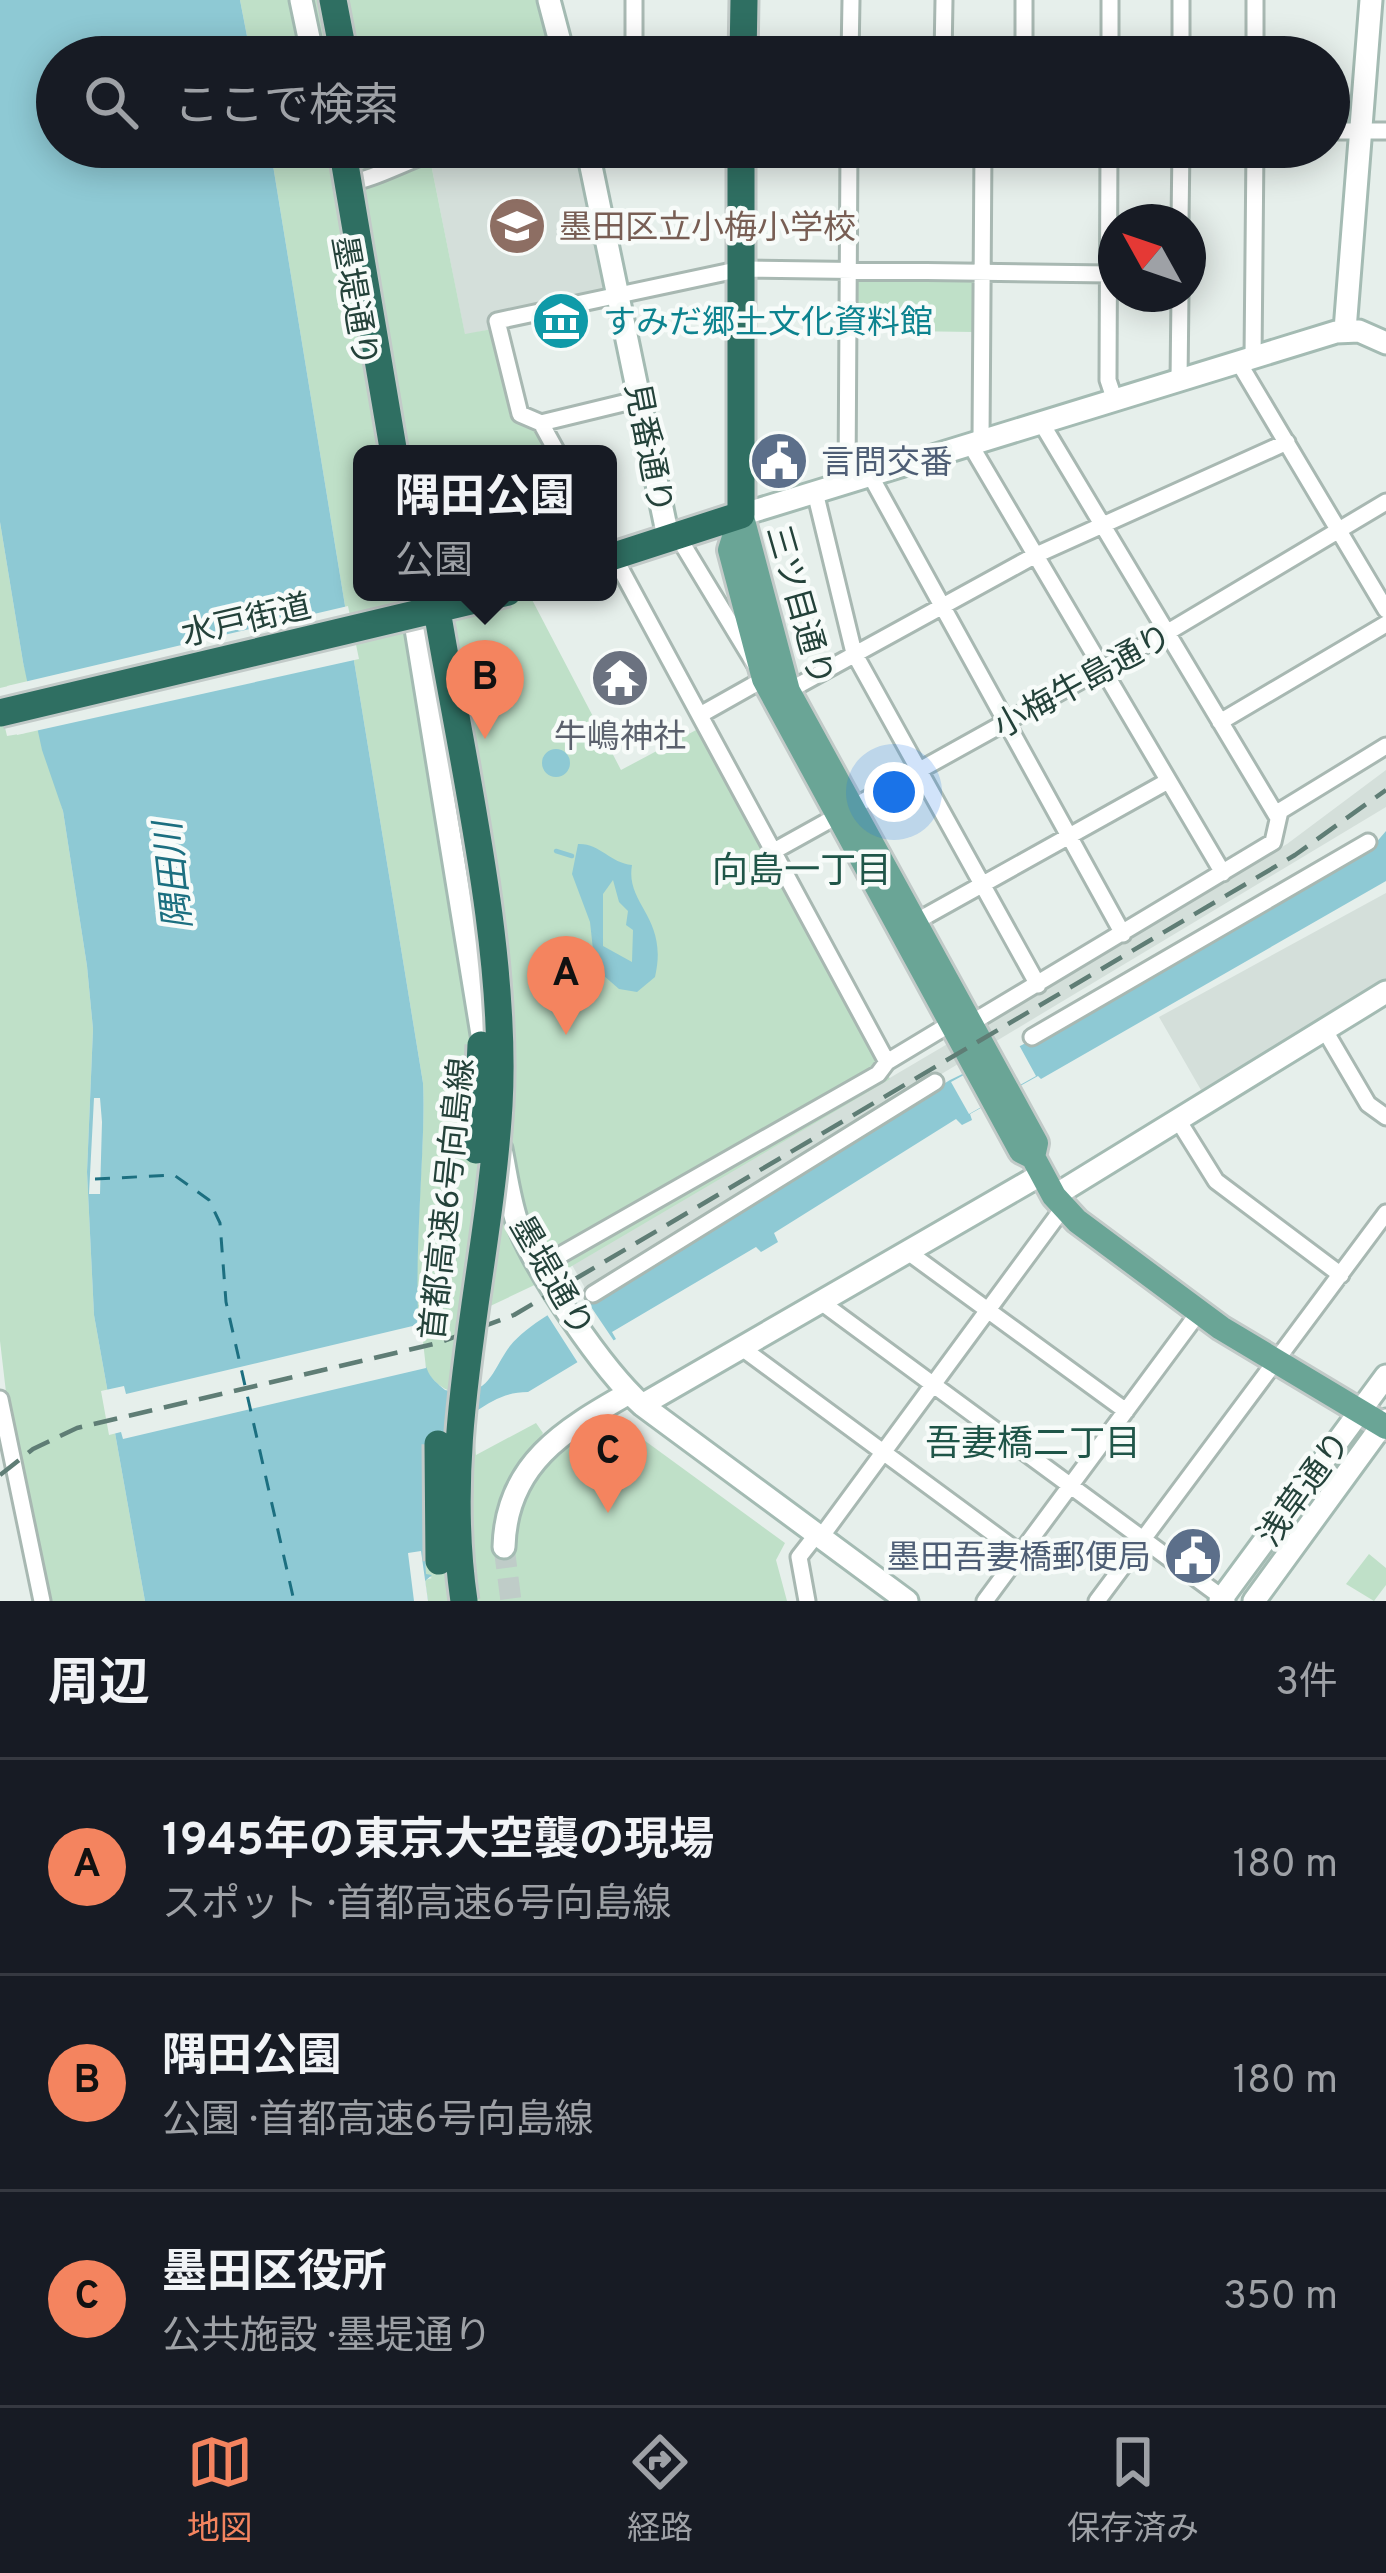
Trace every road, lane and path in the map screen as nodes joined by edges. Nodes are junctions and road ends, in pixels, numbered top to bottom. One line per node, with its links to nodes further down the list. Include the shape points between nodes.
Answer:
1 (301, 0): 14 (street)
2 (314, 0): 15 (highway)
3 (333, 0): 16 (highway)
4 (549, 0): 17 (street)
5 (634, 0): 18 (street)
6 (744, 0): 19 (highway)
7 (851, 0): 20 (street)
8 (944, 0): 21 (street)
9 (1024, 0): 22 (street)
10 (1110, 0): 23 (street)
11 (1181, 0): 24 (street)
12 (1255, 0): 25 (street)
13 (1371, 0): 27 (street)
14 (309, 36)
15 (321, 36)
16 (340, 36)
17 (558, 36)
18 (634, 36)
19 (743, 36)
20 (850, 36)
21 (943, 36)
22 (1024, 36)
23 (1110, 36)
24 (1181, 36)
25 (1255, 36)
26 (1350, 131): 27 (street)
27 (1361, 131): 28 (street); 50 (street)
28 (1386, 131)
29 (332, 168): 40 (street, 墨堤通り)
30 (345, 168): 61 (highway, bridge)
31 (364, 168): 62 (highway)
32 (390, 168): 40 (street)
33 (592, 168): 47 (street, 見番通り)
34 (742, 168): 43 (highway)
35 (849, 168): 44 (street)
36 (983, 168): 45 (street)
37 (1109, 168): 41 (street)
38 (1181, 168): 42 (street)
39 (1254, 168): 52 (street)
40 (335, 186): 60 (street, 墨堤通り)
41 (1109, 204)
42 (1180, 204)
43 (741, 269): 44 (street); 47 (street); 67 (highway)
44 (849, 271): 45 (street); 64 (street)
45 (982, 274): 46 (street); 59 (street)
46 (1098, 274)
47 (619, 294): 54 (street, 見番通り); 56 (street, via 497,321 520,414)
48 (1109, 312): 55 (street)
49 (1180, 312): 53 (street)
50 (1345, 330): 51 (street); 52 (street)
51 (1386, 343)
52 (1246, 361): 53 (street); 58 (street)
53 (1179, 381): 55 (street)
54 (640, 399): 56 (street); 70 (street, 見番通り)
55 (1115, 401): 57 (street)
56 (541, 423): 63 (street)
57 (1042, 424): 59 (street); 68 (street)
58 (1287, 442): 68 (street); 69 (street)
59 (975, 443): 64 (street); 72 (street)
60 (387, 445)
61 (388, 445)
62 (411, 445)
63 (553, 445)
64 (858, 478): 65 (street); 78 (street)
65 (815, 492): 67 (street); 82 (street)
66 (1386, 502): 69 (street, 小梅牛島通り)
67 (741, 515): 70 (highway); 84 (main road, 三ツ目通り, via 730,550); 85 (main road, 三ツ目通り)
68 (1103, 525): 72 (street); 81 (street)
69 (1339, 529): 79 (street); 81 (street, 小梅牛島通り)
70 (672, 536): 71 (highway); 84 (street)
71 (617, 551)
72 (1034, 556): 78 (street); 83 (street)
73 (617, 566): 87 (street)
74 (414, 601): 114 (street, 墨堤通り, via 509,1195)
75 (415, 601): 137 (highway, 首都高速6号向島線, bridge, via 467,910 481,1045 475,1162 436,1471)
76 (435, 601): 138 (highway, 首都高速6号向島線, bridge, via 499,1044 493,1166 458,1420 454,1517)
77 (470, 601): 86 (highway, 水戸街道, bridge)
78 (942, 607): 82 (street); 88 (street)
79 (1386, 610)
80 (1386, 625): 89 (street)
81 (1168, 632): 83 (street, 小梅牛島通り); 89 (street)
82 (854, 653): 85 (street); 91 (street)
83 (1102, 669): 88 (street, 小梅牛島通り); 92 (street)
84 (764, 679): 87 (street); 93 (main road, 三ツ目通り)
85 (788, 692): 93 (main road, 三ツ目通り)
86 (0, 712)
87 (700, 716): 97 (street)
88 (1006, 722): 91 (street, 小梅牛島通り); 95 (street)
89 (1220, 722): 94 (street)
90 (1386, 746): 94 (street)
91 (919, 770): 93 (street, 小梅牛島通り); 99 (street)
92 (1168, 781): 95 (street); 98 (street)
93 (844, 811): 97 (street, 小梅牛島通り); 100 (main road, 三ツ目通り); 104 (main road, 三ツ目通り)
94 (1278, 818): 98 (street, via 1273,842)
95 (1068, 838): 99 (street); 101 (street)
96 (1368, 842): 106 (street)
97 (774, 850): 107 (street)
98 (1223, 873): 101 (street)
99 (982, 885): 100 (street); 102 (street)
100 (916, 921): 104 (main road, 三ツ目通り)
101 (1123, 934): 102 (street)
102 (1037, 985): 104 (street)
103 (1386, 992): 105 (street)
104 (962, 1023): 107 (street); 111 (main road, 三ツ目通り, via 1036,1143)
105 (1324, 1029): 109 (street, via 1368,1104); 110 (street)
106 (1032, 1037)
107 (887, 1062): 114 (street)
108 (935, 1082): 116 (street)
109 (1386, 1118)
110 (1178, 1120): 111 (street); 115 (street, via 1216,1181)
111 (1048, 1184): 113 (street); 118 (street); 119 (main road)
112 (1386, 1213): 115 (street)
113 (908, 1252): 117 (street); 118 (street)
114 (542, 1265): 125 (street, 墨堤通り)
115 (1341, 1275): 121 (street)
116 (593, 1294)
117 (820, 1302): 120 (street); 123 (street)
118 (989, 1310): 123 (street); 127 (street)
119 (1199, 1312): 121 (main road); 127 (street)
120 (742, 1348): 125 (street); 129 (street)
121 (1275, 1359): 126 (main road); 132 (street)
122 (1386, 1376): 126 (street, 浅草通り)
123 (933, 1386): 129 (street); 130 (street)
124 (0, 1399): 136 (street)
125 (636, 1399): 131 (street, 墨堤通り); 133 (street, via 574,1424 533,1459 508,1508)
126 (1361, 1410): 128 (main road); 135 (street, 浅草通り)
127 (1126, 1411): 130 (street)
128 (1385, 1424): 143 (street, 浅草通り)
129 (884, 1452): 131 (street); 134 (street)
130 (1070, 1486): 132 (street); 134 (street)
131 (819, 1536): 139 (street, via 800,1557); 140 (street, 墨堤通り)
132 (1143, 1540): 135 (street); 142 (street)
133 (504, 1547)
134 (1021, 1553): 141 (street)
135 (1223, 1600)
136 (42, 1601)
137 (445, 1601)
138 (464, 1601)
139 (807, 1601)
140 (907, 1601)
141 (985, 1601)
142 (1097, 1601)
143 (1254, 1601)

